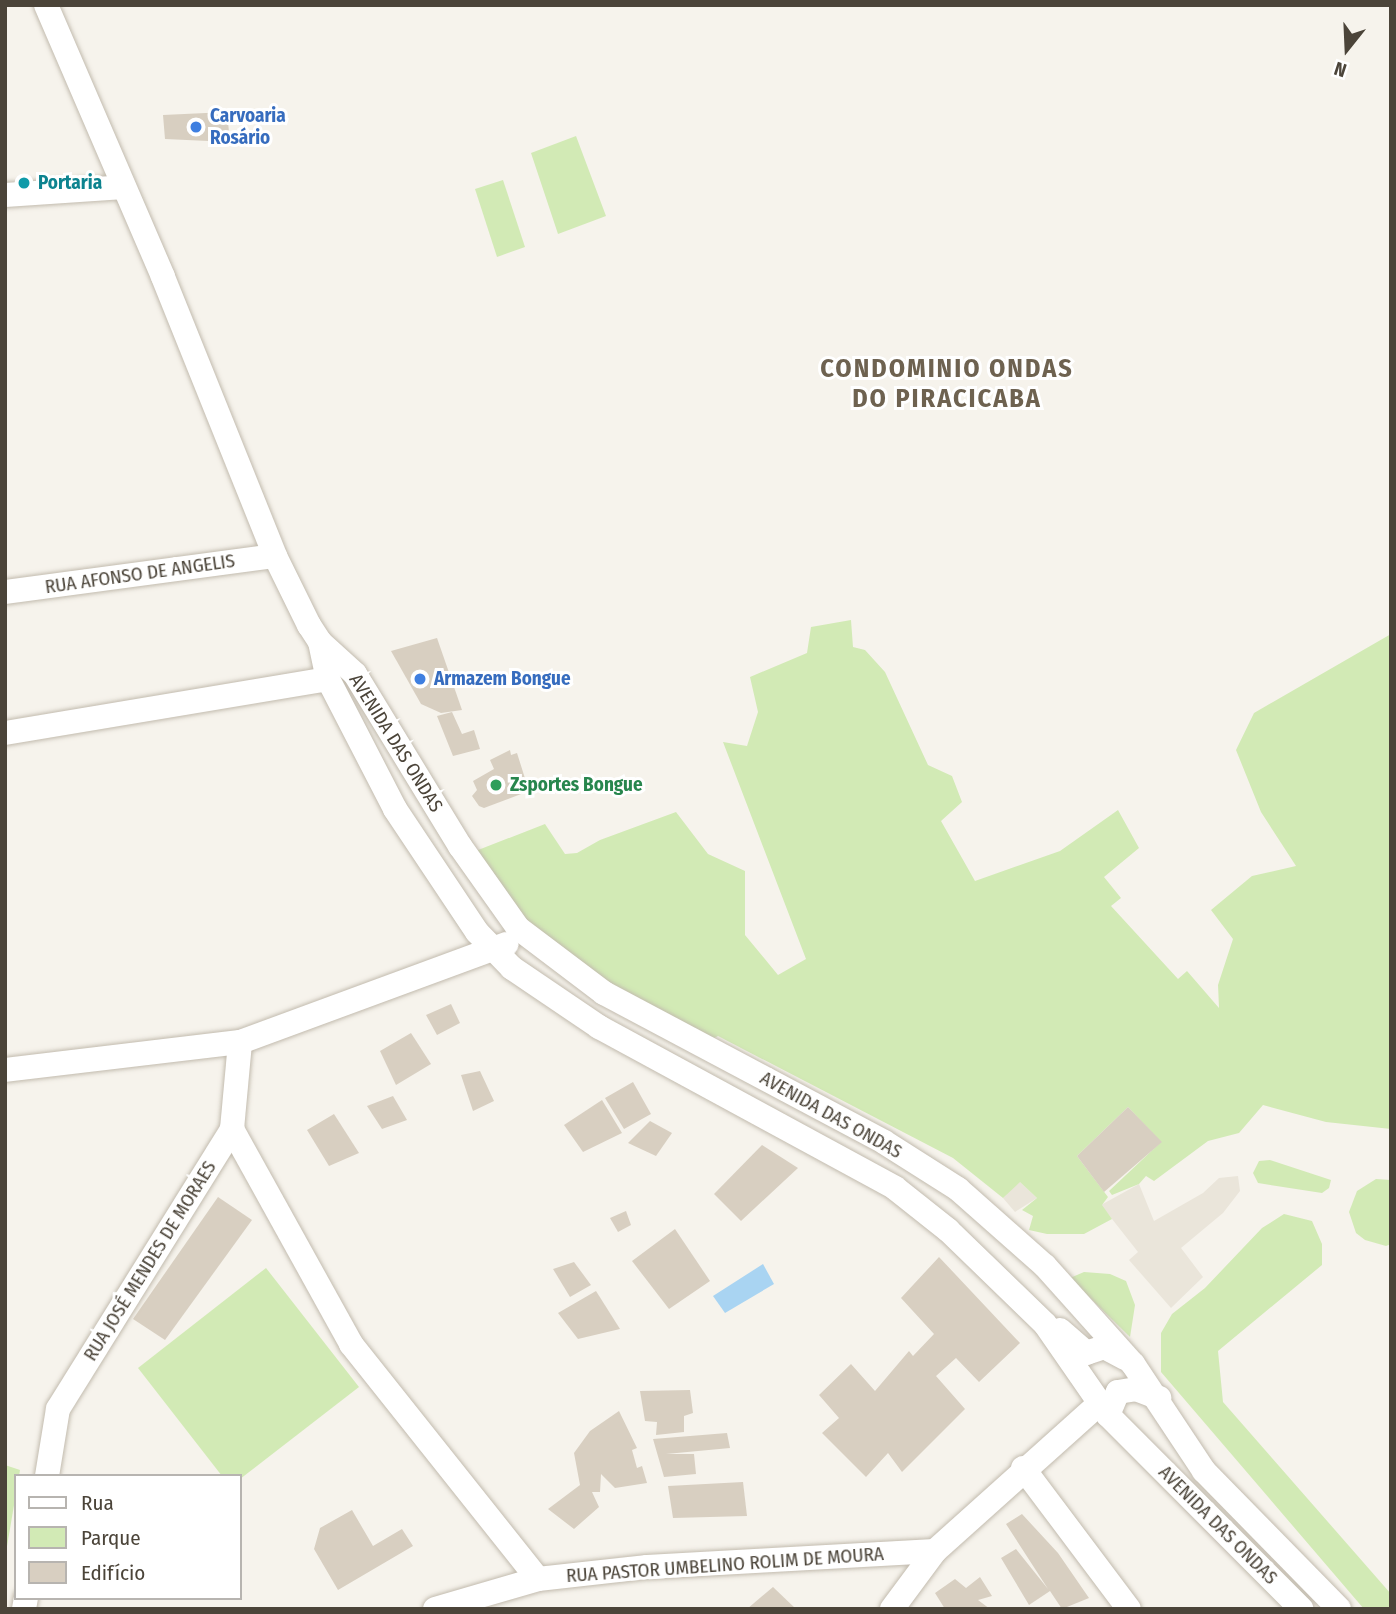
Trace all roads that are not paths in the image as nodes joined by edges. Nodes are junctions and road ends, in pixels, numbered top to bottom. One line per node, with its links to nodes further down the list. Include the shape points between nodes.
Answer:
1 (46, 5): 3 (street, AVENIDA DAS ONDAS)
2 (63, 5): 3 (street, AVENIDA DAS ONDAS)
3 (64, 50): 4 (street, AVENIDA DAS ONDAS)
4 (124, 187): 5 (street); 6 (street, AVENIDA DAS ONDAS)
5 (5, 195)
6 (275, 556): 7 (street, RUA AFONSO DE ANGELIS); 8 (street, AVENIDA DAS ONDAS)
7 (5, 592)
8 (320, 642): 9 (street, AVENIDA DAS ONDAS); 11 (street, AVENIDA DAS ONDAS, via 355,674)
9 (328, 679): 10 (street); 12 (street, AVENIDA DAS ONDAS)
10 (5, 733)
11 (392, 738): 12 (street); 13 (street, AVENIDA DAS ONDAS)
12 (366, 750): 14 (street, AVENIDA DAS ONDAS)
13 (415, 772): 14 (street); 15 (street, AVENIDA DAS ONDAS, via 486,884)
14 (383, 784): 16 (street, AVENIDA DAS ONDAS, via 435,873)
15 (531, 939): 16 (street); 21 (street, AVENIDA DAS ONDAS, via 604,992 884,1142 958,1189 1045,1266)
16 (493, 947): 17 (street); 20 (street, AVENIDA DAS ONDAS, via 532,982 598,1027 895,1188)
17 (240, 1042): 18 (street); 19 (street, RUA JOSÉ MENDES DE MORAES)
18 (5, 1070)
19 (232, 1129): 25 (street, RUA JOSÉ MENDES DE MORAES, via 58,1409); 27 (street, via 351,1344)
20 (1024, 1301): 21 (street, via 1078,1348 1096,1353 1104,1347); 23 (street, AVENIDA DAS ONDAS)
21 (1133, 1364): 22 (street, AVENIDA DAS ONDAS)
22 (1159, 1398): 23 (street, via 1136,1389 1118,1392); 32 (street, AVENIDA DAS ONDAS, via 1204,1471)
23 (1104, 1409): 24 (street); 31 (street, AVENIDA DAS ONDAS)
24 (1023, 1468): 26 (street, via 991,1504); 30 (street)
25 (47, 1474)
26 (935, 1551): 27 (street, RUA PASTOR UMBELINO ROLIM DE MOURA, via 647,1567); 29 (street)
27 (538, 1579): 28 (street, RUA PASTOR UMBELINO ROLIM DE MOURA)
28 (435, 1609)
29 (891, 1609)
30 (1129, 1609)
31 (1301, 1609)
32 (1339, 1609)

